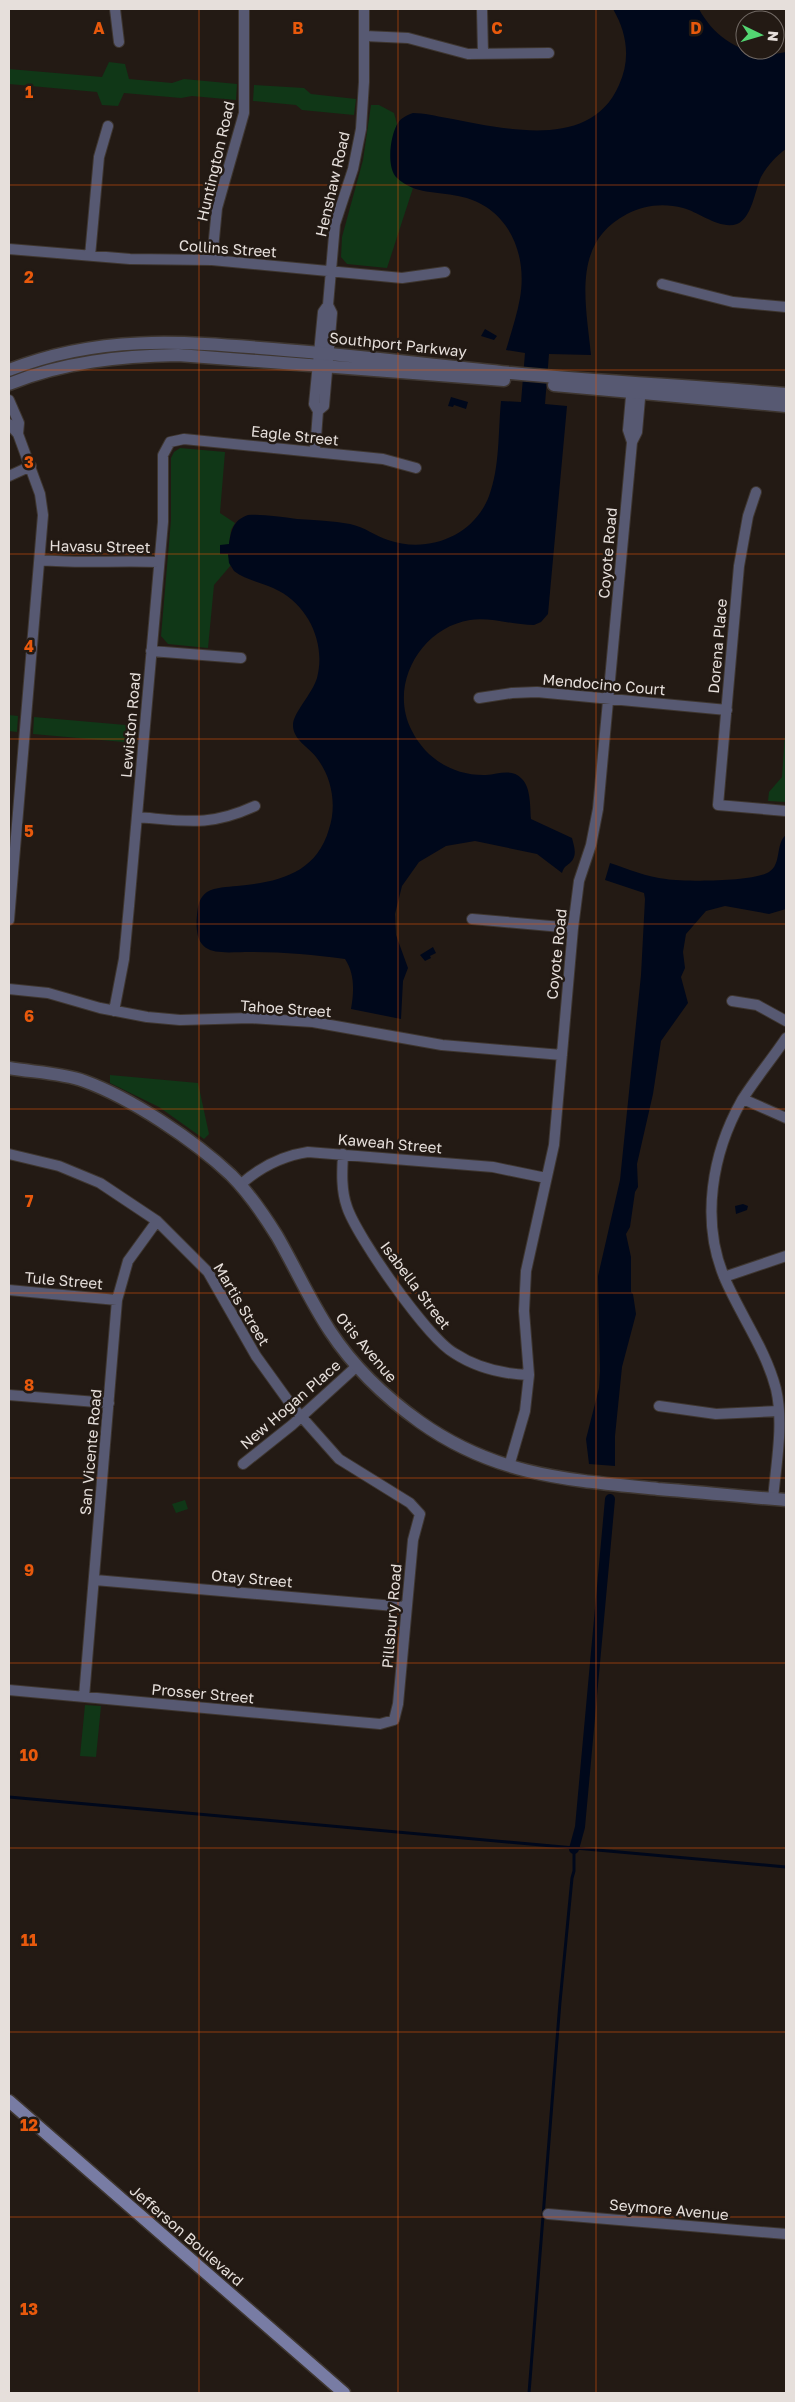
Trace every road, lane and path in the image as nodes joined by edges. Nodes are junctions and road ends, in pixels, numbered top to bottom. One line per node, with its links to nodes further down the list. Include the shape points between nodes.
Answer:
1 (115, 9): 6 (street)
2 (244, 9): 12 (street, Huntington Road, via 244,114 217,208)
3 (364, 9): 5 (street, Henshaw Road)
4 (482, 9): 8 (street)
5 (365, 36): 8 (street, via 408,38 455,51); 13 (street, Henshaw Road, via 361,128 335,224)
6 (119, 42)
7 (549, 53): 8 (street)
8 (483, 54)
9 (108, 126): 11 (street, via 99,157)
10 (9, 249): 11 (street, Collins Street)
11 (90, 256): 12 (street, Collins Street)
12 (212, 260): 13 (street, Collins Street)
13 (331, 271): 14 (street, Collins Street, via 402,278); 17 (street, Henshaw Road, via 328,305 332,314)
14 (445, 272)
15 (662, 284): 16 (street, via 733,302)
16 (786, 307)
17 (323, 353): 18 (street, Henshaw Road); 19 (street, Southport Parkway, via 179,341 131,343 84,348); 20 (street, Southport Parkway)
18 (322, 367): 20 (street, Southport Parkway); 21 (street, Southport Parkway, via 178,355 130,356 87,362); 29 (street, Henshaw Road, via 314,404 318,411)
19 (9, 370)
20 (512, 377): 22 (street, Southport Parkway)
21 (9, 384)
22 (636, 388): 23 (street, Southport Parkway); 25 (street, Southport Parkway); 39 (street, Coyote Road, via 628,430 632,442)
23 (786, 394)
24 (9, 400): 27 (street, via 18,423)
25 (786, 406)
26 (9, 424): 27 (street)
27 (18, 434): 30 (street)
28 (170, 442): 29 (street, Eagle Street, via 184,439); 35 (street, Lewiston Road, via 163,455 163,522)
29 (315, 451): 31 (street, Eagle Street, via 383,459)
30 (31, 466): 32 (street); 34 (street, via 43,515)
31 (416, 468)
32 (9, 476)
33 (756, 492): 40 (street, Dorena Place, via 739,566)
34 (40, 560): 35 (street, Havasu Street); 45 (street)
35 (159, 562): 36 (street, Lewiston Road)
36 (151, 651): 37 (street); 43 (street, Lewiston Road)
37 (241, 658)
38 (479, 698): 39 (street, Mendocino Court, via 537,692)
39 (609, 700): 40 (street, Mendocino Court); 46 (street, Coyote Road, via 598,809 579,881)
40 (727, 710): 42 (street, Dorena Place, via 718,805)
41 (255, 806): 43 (street, via 216,821)
42 (786, 811)
43 (137, 817): 49 (street, Lewiston Road, via 124,958)
44 (472, 919): 46 (street)
45 (9, 920)
46 (573, 928): 52 (street, Coyote Road)
47 (9, 990): 49 (street, Tahoe Street, via 48,994)
48 (732, 1000): 50 (street, via 757,1005)
49 (114, 1011): 52 (street, Tahoe Street, via 146,1018 180,1020 250,1018 313,1022 442,1045)
50 (786, 1021)
51 (786, 1038): 54 (street)
52 (562, 1055): 58 (street, Coyote Road, via 554,1145)
53 (9, 1068): 59 (street, Otis Avenue, via 82,1080 151,1114)
54 (743, 1099): 55 (street); 62 (street, via 721,1147 712,1196 712,1224)
55 (786, 1118)
56 (9, 1154): 60 (street, Martis Street, via 59,1166 100,1183)
57 (343, 1154): 58 (street, Kaweah Street, via 493,1167); 59 (street, Kaweah Street, via 308,1152 286,1155 260,1168); 66 (street, Isabella Street, via 343,1193 352,1222 430,1333 452,1352 478,1366)
58 (546, 1178): 66 (street, Coyote Road, via 526,1271 524,1311)
59 (240, 1185): 65 (street, Otis Avenue, via 276,1236 331,1332)
60 (157, 1221): 64 (street, San Vicente Road, via 128,1261); 71 (street, Martis Street, via 208,1272 256,1356)
61 (786, 1256): 62 (street)
62 (724, 1277): 70 (street, via 770,1371)
63 (9, 1290): 64 (street, Tule Street)
64 (117, 1300): 68 (street, San Vicente Road)
65 (358, 1366): 71 (street, New Hogan Place); 73 (street, Otis Avenue, via 387,1397 421,1423 464,1448)
66 (529, 1375): 73 (street, Coyote Road, via 526,1411)
67 (9, 1395): 68 (street)
68 (109, 1403): 77 (street, San Vicente Road)
69 (659, 1406): 70 (street, via 716,1414)
70 (778, 1411): 74 (street)
71 (302, 1416): 72 (street, New Hogan Place); 76 (street, Martis Street, via 339,1459 410,1503)
72 (243, 1464)
73 (508, 1466): 74 (street, Otis Avenue, via 598,1484)
74 (773, 1499): 75 (street, Otis Avenue)
75 (786, 1500)
76 (420, 1514): 78 (street, Pillsbury Road, via 413,1540)
77 (95, 1580): 78 (street, Otay Street); 80 (street, San Vicente Road)
78 (406, 1607): 81 (street, Pillsbury Road)
79 (9, 1690): 80 (street, Prosser Street)
80 (84, 1697): 81 (street, Prosser Street, via 380,1724)
81 (394, 1720)
82 (9, 2101): 85 (main road, Jefferson Boulevard)
83 (548, 2214): 84 (street, Seymore Avenue)
84 (786, 2234)
85 (344, 2393)

